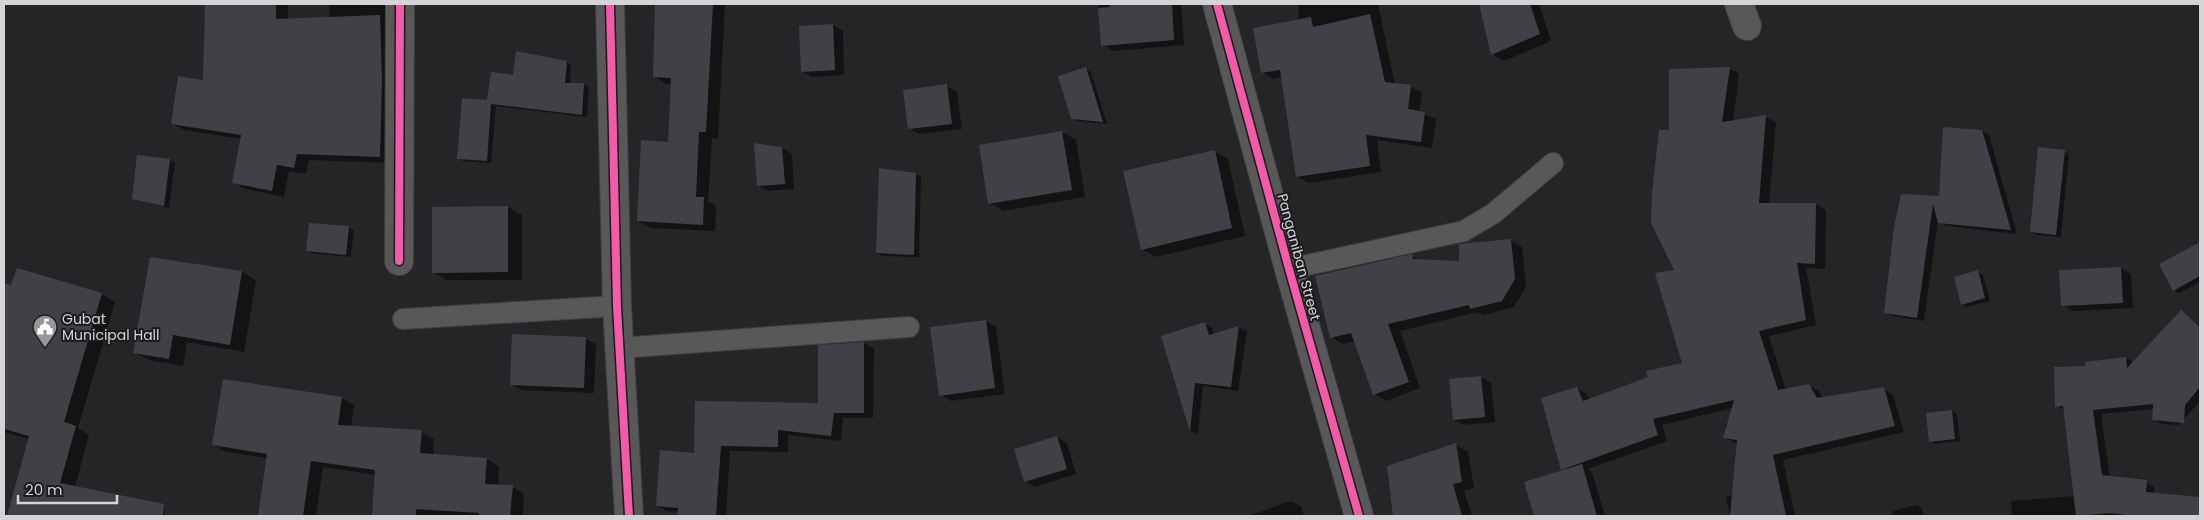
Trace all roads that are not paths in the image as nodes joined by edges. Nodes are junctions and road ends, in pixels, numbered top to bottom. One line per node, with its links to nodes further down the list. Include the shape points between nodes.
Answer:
1 (400, 4): 5 (street)
2 (610, 4): 7 (street)
3 (1217, 4): 6 (street, Panganiban Street)
4 (1553, 163): 6 (lane, via 1494,213 1464,231)
5 (399, 261)
6 (1289, 269): 12 (street, Panganiban Street)
7 (617, 306): 8 (lane); 10 (street)
8 (403, 319)
9 (909, 327): 10 (lane)
10 (620, 348): 11 (street)
11 (629, 516)
12 (1359, 516)

